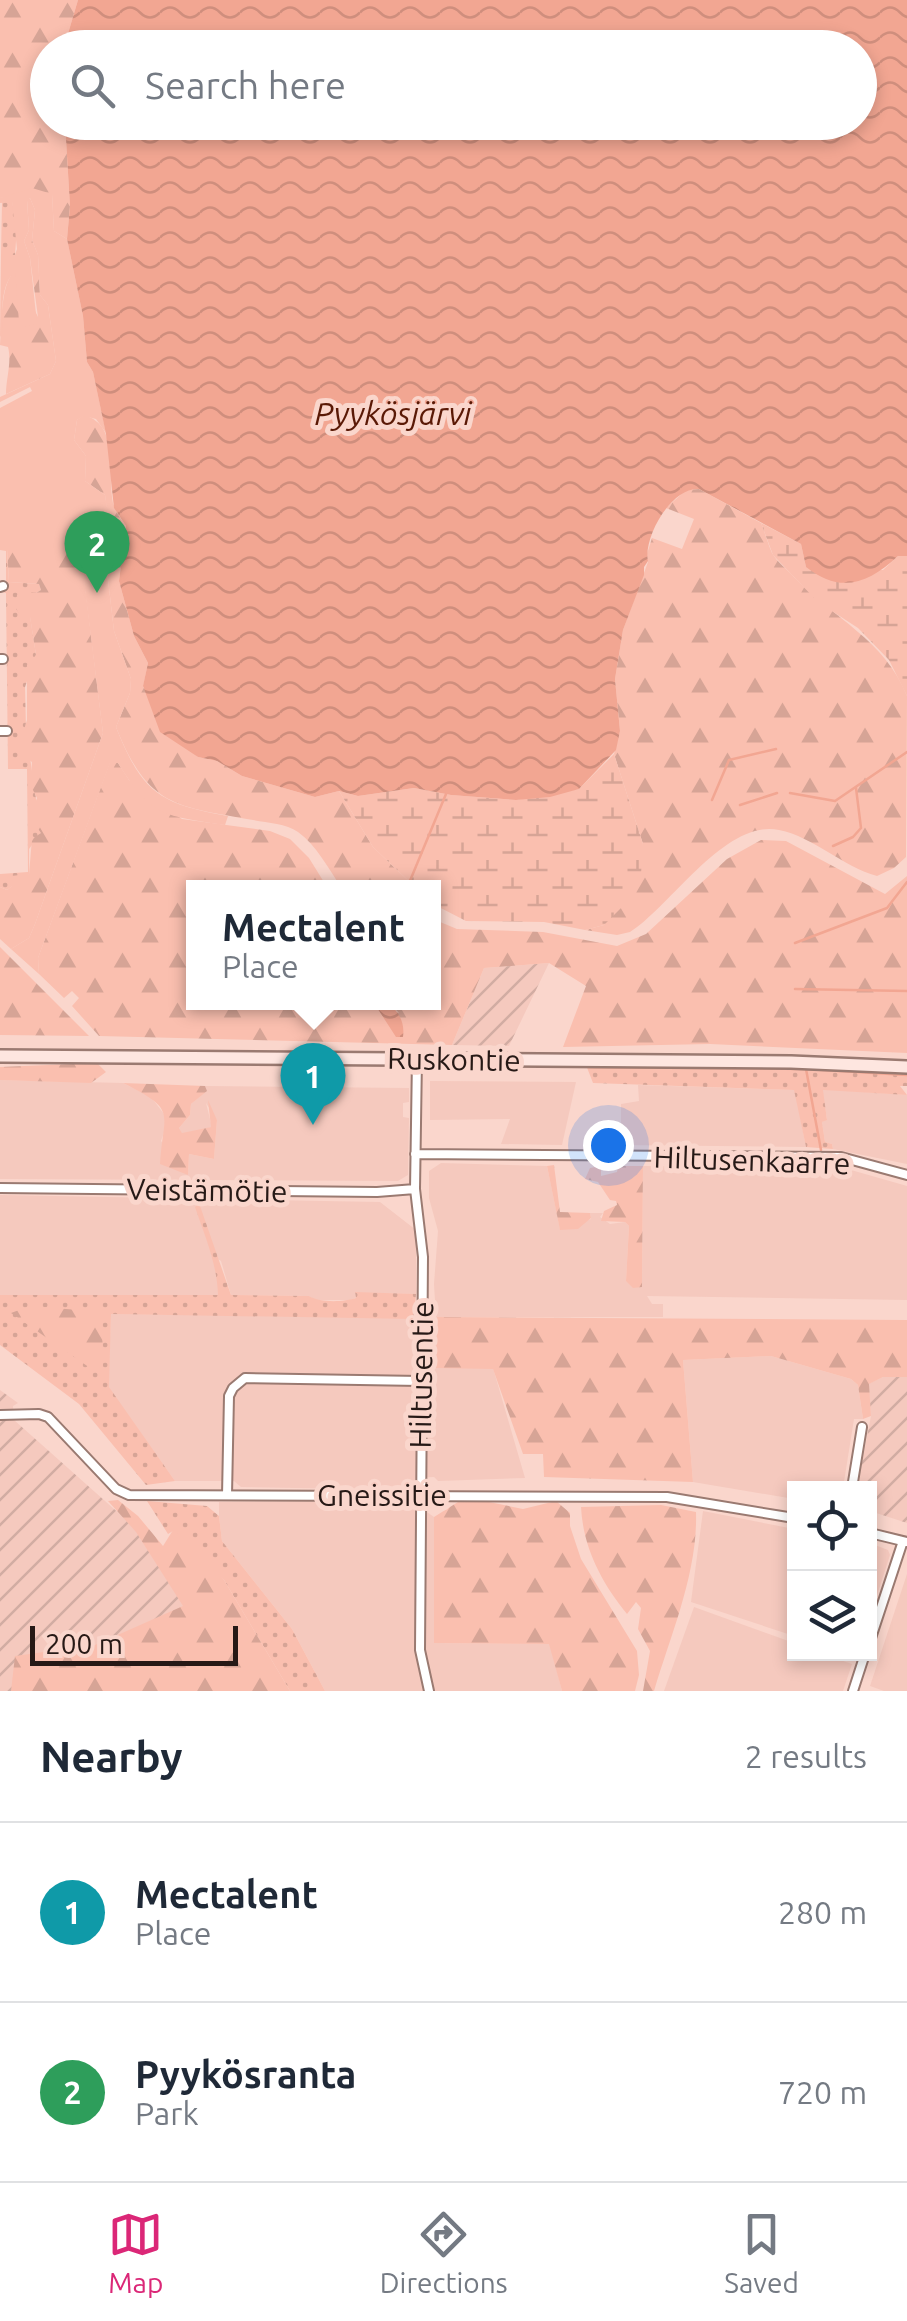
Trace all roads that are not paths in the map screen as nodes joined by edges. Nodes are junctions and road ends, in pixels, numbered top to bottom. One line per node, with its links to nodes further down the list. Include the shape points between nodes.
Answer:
1 (0, 1056): 2 (main road, Ruskontie)
2 (417, 1058): 3 (main road, Ruskontie); 4 (street, Hiltusentie)
3 (907, 1067)
4 (415, 1154): 5 (street, Hiltusenkaarre, via 841,1157); 7 (street, Hiltusentie)
5 (907, 1176)
6 (0, 1188): 7 (street, Veistämötie)
7 (415, 1189): 8 (street, Hiltusentie, via 424,1257)
8 (420, 1380): 12 (street, via 246,1378 229,1396); 13 (street, Hiltusentie)
9 (0, 1415): 12 (street, Gneissitie, via 48,1417 116,1490 129,1495)
10 (862, 1428): 11 (street)
11 (853, 1481)
12 (227, 1496): 13 (street, Gneissitie)
13 (420, 1496): 14 (street, Gneissitie, via 667,1497); 19 (street, Hiltusentie, via 420,1650)
14 (787, 1517)
15 (877, 1535): 16 (street)
16 (905, 1542): 17 (street)
17 (877, 1621)
18 (863, 1661): 20 (street)
19 (428, 1691)
20 (853, 1691)

